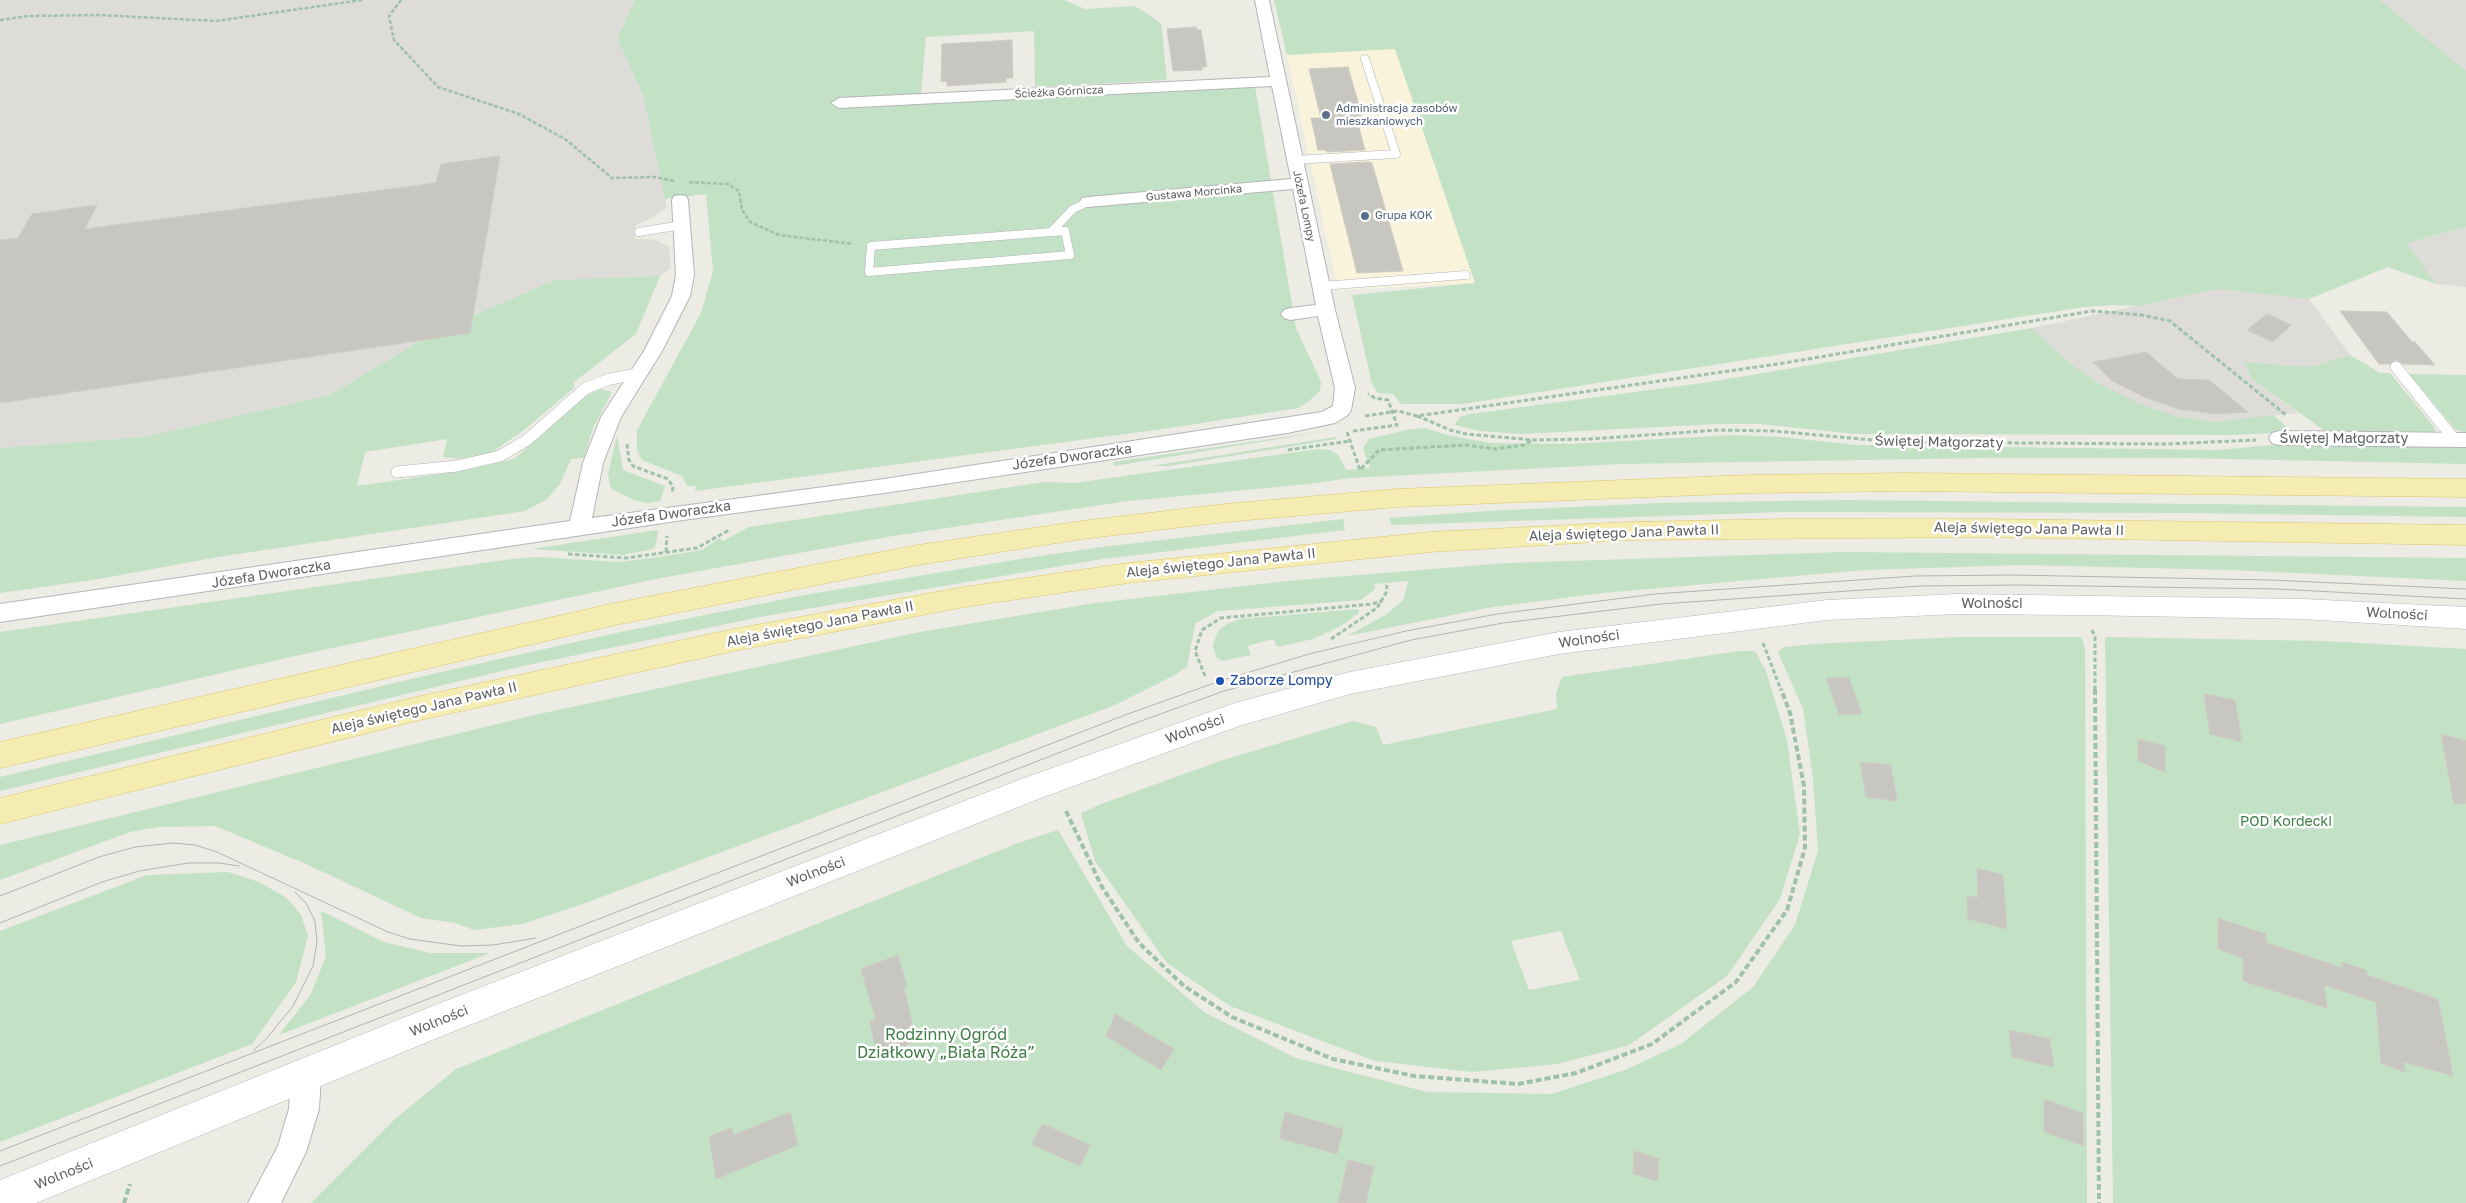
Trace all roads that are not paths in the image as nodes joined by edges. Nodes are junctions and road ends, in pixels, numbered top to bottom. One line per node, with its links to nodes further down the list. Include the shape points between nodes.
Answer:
1 (1262, 0): 3 (street, Józefa Lompy)
2 (1365, 59): 5 (lane, via 1396,154)
3 (1280, 81): 4 (street, Ścieżka Górnicza); 5 (street, Józefa Lompy)
4 (839, 103)
5 (1294, 160): 6 (street, Józefa Lompy)
6 (1300, 183): 8 (street, Gustawa Morcinka); 13 (street, Józefa Lompy)
7 (678, 191): 9 (street)
8 (1088, 202): 11 (lane, via 1072,209)
9 (682, 225): 10 (lane); 17 (street, via 685,275 681,296 669,323)
10 (638, 232)
11 (1051, 232): 11 (lane, via 1065,231 1070,255 869,272 871,246)
12 (1466, 275): 13 (lane)
13 (1321, 286): 14 (street, Józefa Lompy)
14 (1326, 310): 15 (street); 18 (street, Józefa Lompy, via 1345,388 1346,400)
15 (1290, 314)
16 (2396, 367): 20 (lane)
17 (637, 374): 21 (lane, via 586,388 527,440 500,456 457,466); 23 (street, via 611,417 596,455)
18 (1341, 410): 23 (street, Józefa Dworaczka, via 1319,421 1287,426)
19 (2279, 438): 20 (street, Świętej Małgorzaty)
20 (2460, 440)
21 (397, 472)
22 (2466, 488): 27 (main road, via 1907,482 1750,484 1397,498 1225,513 1082,530 826,572 615,614)
23 (579, 527): 25 (street, Józefa Dworaczka)
24 (2466, 535): 30 (main road, Aleja świętego Jana Pawła II, via 1980,528 1628,531 1430,542 1242,560 964,597 734,640 426,707)
25 (0, 613)
26 (2466, 618): 31 (street, Wolności, via 2303,609 2079,605 1957,604 1827,610 1559,644 1350,683 1235,714 1035,787 453,1015)
27 (188, 710): 28 (main road); 29 (main road)
28 (0, 736)
29 (0, 755)
30 (0, 811)
31 (306, 1076): 32 (street, Wolności); 33 (street, via 304,1109 291,1152)
32 (0, 1199)
33 (264, 1203)

